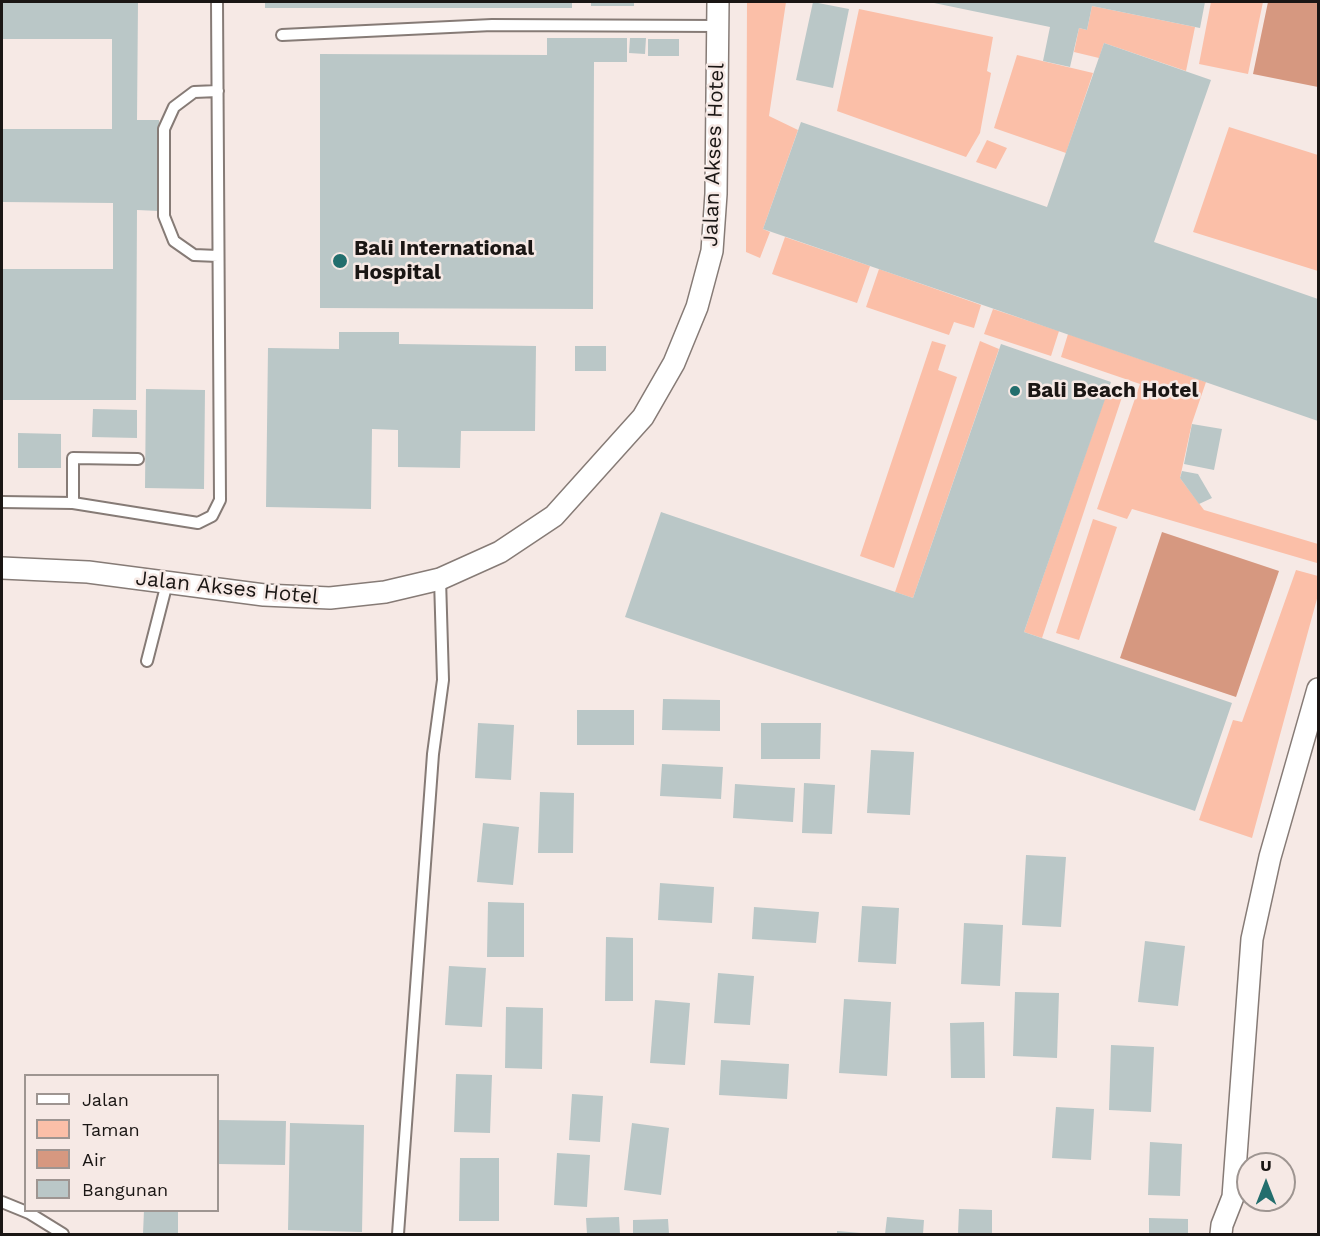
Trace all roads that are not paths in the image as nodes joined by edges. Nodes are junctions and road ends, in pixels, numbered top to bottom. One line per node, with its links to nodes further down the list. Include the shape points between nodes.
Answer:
1 (217, 2): 5 (lane)
2 (718, 2): 3 (street, Jalan Akses Hotel)
3 (718, 26): 4 (lane, via 492,25); 11 (street, Jalan Akses Hotel, via 712,251 697,307 674,363 643,417 554,516 500,552)
4 (282, 35)
5 (218, 91): 6 (lane); 6 (lane, via 194,92 174,107 164,129 164,216 174,241 194,255)
6 (218, 256): 9 (lane, via 220,500 212,516 198,523)
7 (138, 459): 9 (lane, via 72,459)
8 (2, 502): 9 (lane)
9 (72, 502)
10 (2, 568): 12 (street, Jalan Akses Hotel, via 88,572)
11 (440, 579): 12 (street, Jalan Akses Hotel, via 385,592 330,598 264,595); 19 (lane, via 443,680 433,754)
12 (167, 583): 13 (lane)
13 (147, 661)
14 (1318, 689): 20 (street, via 1270,857 1252,939 1233,1197)
15 (2, 1202): 16 (lane)
16 (24, 1211)
17 (27, 1212): 18 (lane)
18 (63, 1234)
19 (398, 1234)
20 (1221, 1234)

